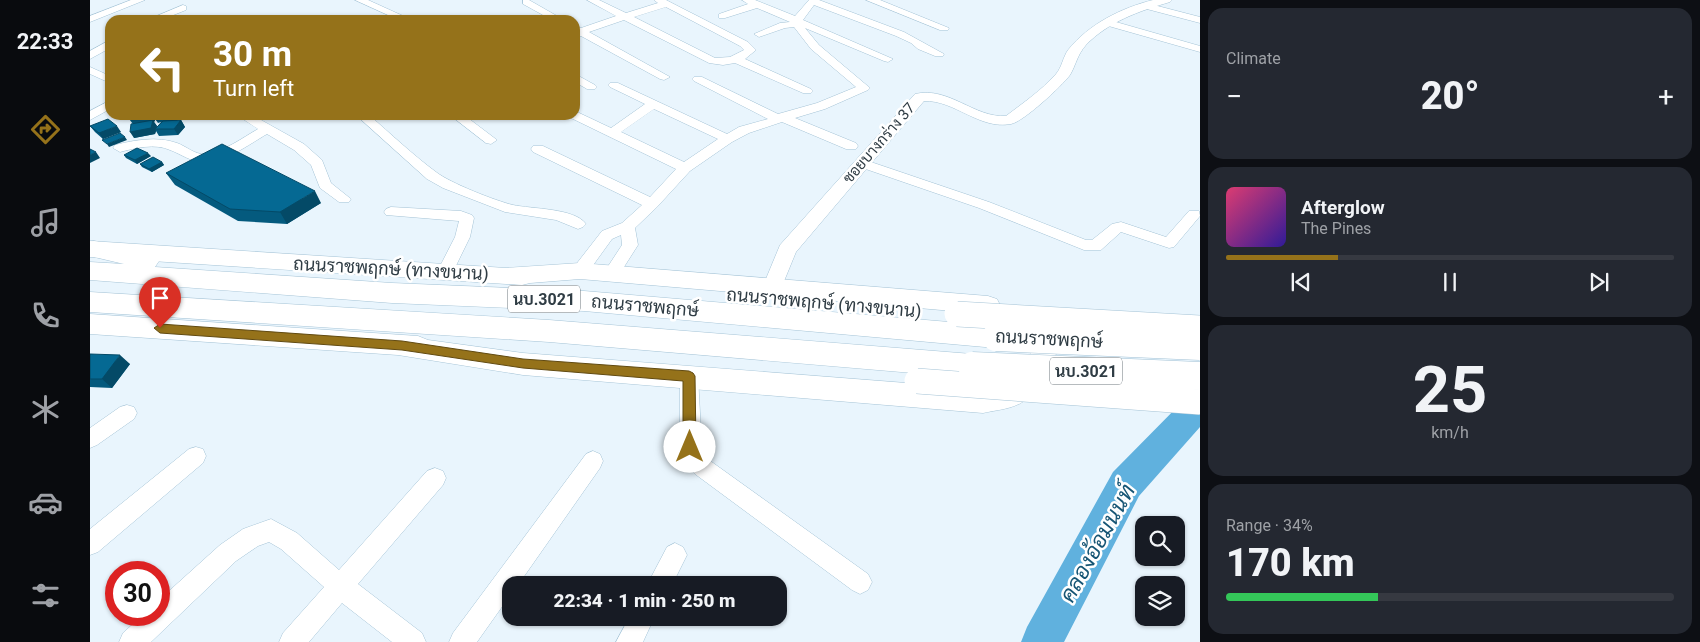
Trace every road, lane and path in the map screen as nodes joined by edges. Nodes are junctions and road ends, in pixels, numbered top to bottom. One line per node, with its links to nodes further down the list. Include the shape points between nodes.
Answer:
1 (140, 0): 18 (street)
2 (360, 0): 14 (street)
3 (592, 0): 16 (street)
4 (747, 0): 10 (street)
5 (871, 0): 22 (street)
6 (1166, 0): 11 (street, ซอยบางกร่าง 37)
7 (811, 1): 21 (street); 29 (street, via 900,34)
8 (526, 2): 15 (street)
9 (663, 2): 16 (street); 31 (street, via 750,48 749,52)
10 (758, 4): 17 (street); 21 (street)
11 (1146, 6): 19 (street, ซอยบางกร่าง 37); 20 (street)
12 (183, 8): 13 (street)
13 (165, 15)
14 (395, 15)
15 (550, 15)
16 (631, 16): 23 (street); 31 (street, via 713,61)
17 (722, 16)
18 (90, 19)
19 (1114, 20): 26 (street); 28 (street); 56 (street, ซอยบางกร่าง 37, via 1083,41 1072,54 1064,74 1010,120 990,118 934,97 920,97)
20 (1200, 20)
21 (798, 23): 25 (street); 32 (street); 45 (street, via 813,45 864,88 821,106)
22 (944, 28)
23 (580, 32)
24 (580, 34): 35 (street)
25 (759, 34)
26 (1200, 39)
27 (105, 46): 30 (street)
28 (1200, 49)
29 (939, 54)
30 (90, 56)
31 (736, 59): 40 (street)
32 (888, 59)
33 (93, 71): 34 (street)
34 (105, 77)
35 (664, 77)
36 (698, 79): 45 (street)
37 (580, 80): 39 (street)
38 (614, 85): 41 (street)
39 (591, 88)
40 (807, 91)
41 (654, 104): 50 (street); 51 (street)
42 (105, 106): 43 (street)
43 (90, 116)
44 (580, 117): 50 (street)
45 (778, 118): 51 (street); 53 (street)
46 (252, 120): 49 (street)
47 (368, 120): 62 (street, via 432,176 448,185 510,210 559,216)
48 (463, 120): 52 (street)
49 (267, 129): 54 (street, via 208,158 197,158 170,145 138,144); 58 (street, via 299,147 317,163 325,184)
50 (612, 133): 57 (street)
51 (727, 139): 57 (street)
52 (490, 140)
53 (852, 146)
54 (120, 148)
55 (538, 149): 59 (street)
56 (862, 163): 61 (street, via 984,205 1084,245 1095,246 1121,227 1169,243); 69 (street, ซอยบางกร่าง 37, via 787,250)
57 (685, 168): 59 (street)
58 (344, 199)
59 (652, 204): 63 (street)
60 (391, 212): 66 (street, via 467,218 468,223)
61 (1194, 214)
62 (578, 224)
63 (626, 227): 65 (street, via 607,235); 67 (street, via 630,245)
64 (91, 256): 66 (main road, ถนนราชพฤกษ์ (ทางขนาน) / นบ.3021); 76 (main road, ถนนราชพฤกษ์ / นบ.3021, bridge, via 244,282 392,293 584,300 996,337)
65 (580, 271): 67 (main road); 68 (main road)
66 (445, 272): 68 (main road, ถนนราชพฤกษ์ (ทางขนาน) / นบ.3021)
67 (612, 274): 69 (main road)
68 (505, 276): 74 (main road, ถนนราชพฤกษ์ (ทางขนาน) / นบ.3021, bridge, via 957,314)
69 (773, 286): 77 (main road, via 1010,307 1040,322 1046,332 1047,344 1035,369 1015,392 1004,398 983,401)
70 (90, 302): 71 (main road, ถนนราชพฤกษ์ / นบ.3021)
71 (224, 310): 72 (main road); 78 (main road, ถนนราชพฤกษ์ / นบ.3021, bridge, via 549,331 972,366)
72 (90, 317)
73 (90, 324): 75 (main road, นบ.3021)
74 (1200, 328)
75 (402, 346): 77 (main road, via 523,364); 79 (main road, นบ.3021, bridge, via 535,350)
76 (1200, 346)
77 (689, 376): 88 (street, via 690,447 702,467)
78 (1200, 376)
79 (1200, 402)
80 (127, 413): 81 (street)
81 (90, 439)
82 (196, 456): 85 (street)
83 (593, 461): 94 (street)
84 (435, 478): 89 (street)
85 (90, 544)
86 (675, 555): 87 (street)
87 (664, 576)
88 (860, 582)
89 (340, 586): 91 (street, via 289,541 271,530 251,537 228,553); 92 (street); 93 (street)
90 (638, 626): 95 (street)
91 (132, 642)
92 (292, 642)
93 (413, 642)
94 (462, 642)
95 (629, 642)

